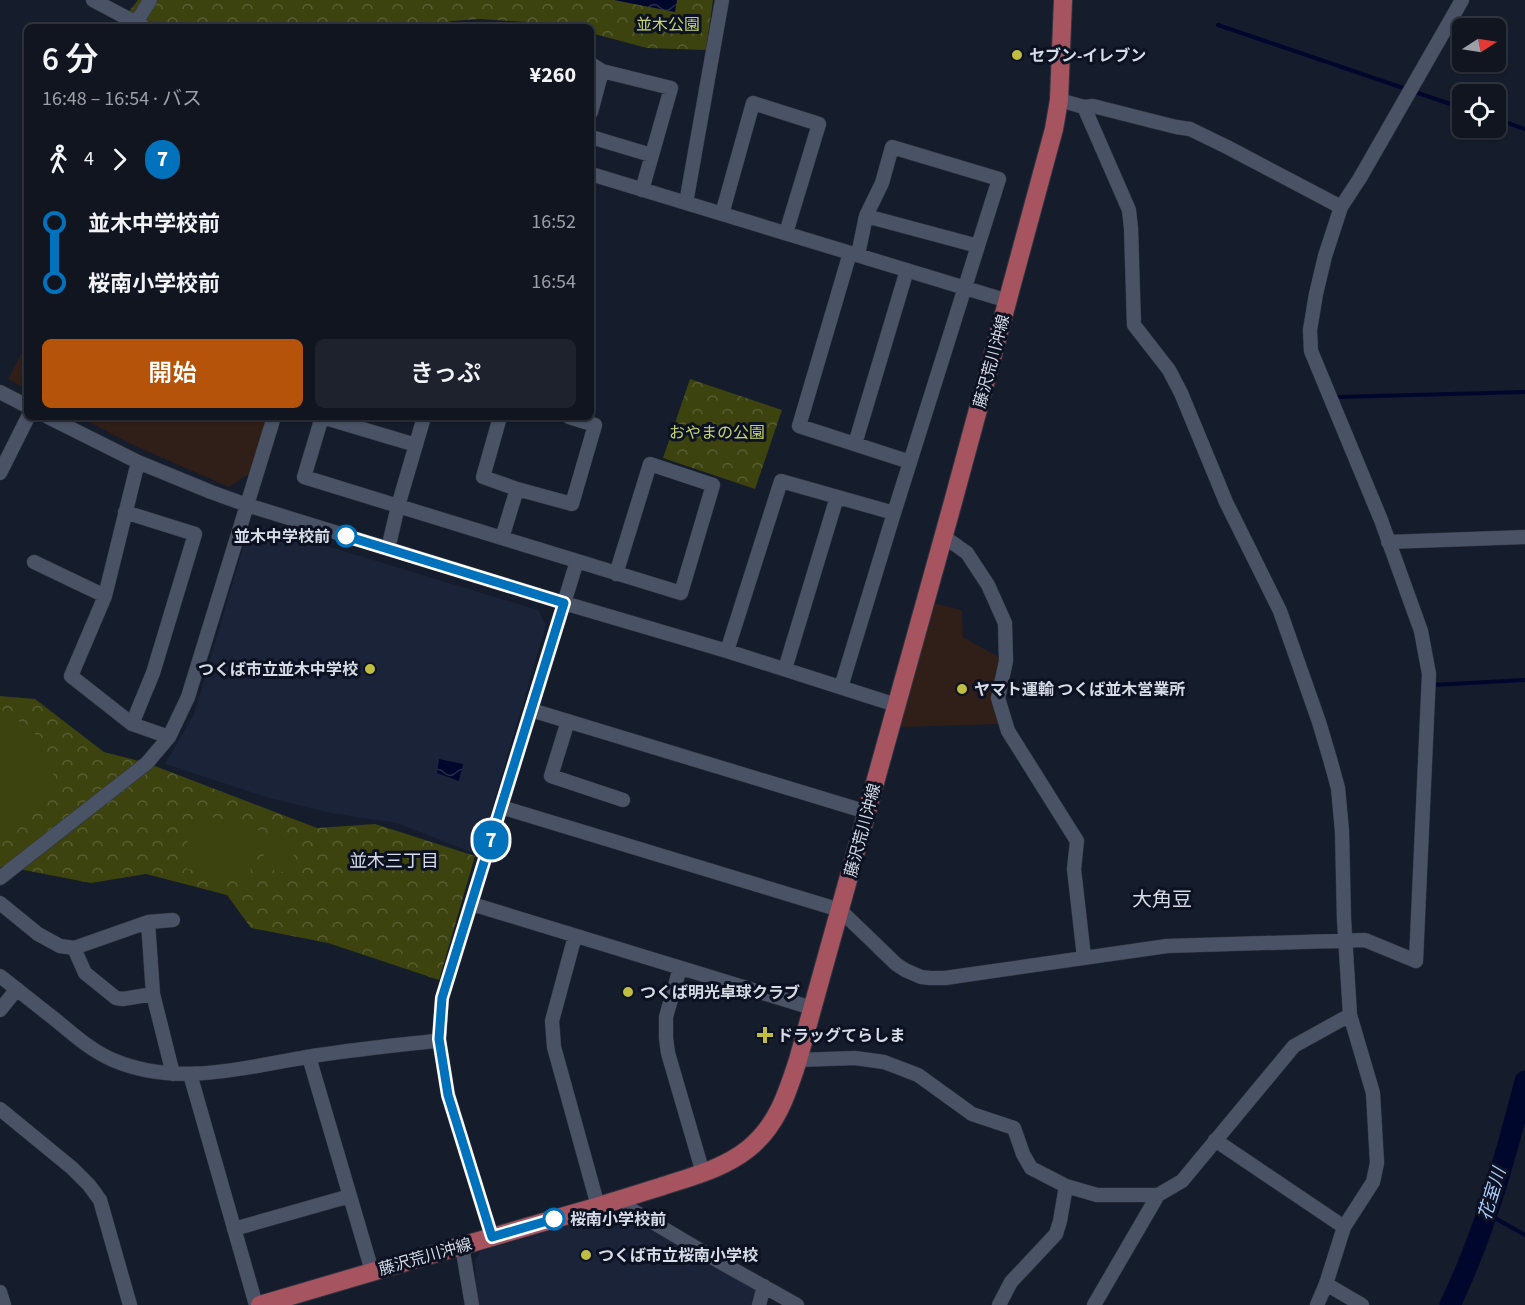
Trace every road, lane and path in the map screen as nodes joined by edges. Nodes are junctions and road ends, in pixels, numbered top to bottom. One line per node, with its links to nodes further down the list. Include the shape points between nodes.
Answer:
1 (93, 0): 6 (street)
2 (150, 0): 7 (street)
3 (722, 0): 16 (street)
4 (1063, 0): 10 (main road, 藤沢荒川沖線)
5 (1462, 0): 17 (street)
6 (138, 24)
7 (140, 24)
8 (596, 68): 9 (street); 13 (street, via 671,88)
9 (594, 86)
10 (1059, 100): 11 (street); 25 (main road, 藤沢荒川沖線)
11 (1084, 107): 17 (street, via 1190,129); 75 (street, via 1129,210 1134,325 1169,370 1181,393 1226,502 1280,611 1330,759 1340,809)
12 (594, 138): 13 (street)
13 (651, 155): 15 (street)
14 (594, 175): 15 (street)
15 (642, 190): 16 (street)
16 (686, 203): 18 (street)
17 (1341, 207): 50 (street, via 1316,294 1311,351)
18 (722, 214): 20 (street); 20 (street, via 753,103 819,123)
19 (866, 216): 21 (street); 21 (street, via 882,183 892,147 999,179); 22 (street)
20 (786, 233): 22 (street)
21 (978, 246): 24 (street)
22 (854, 254): 23 (street); 36 (street, via 799,426)
23 (908, 270): 24 (street); 36 (street)
24 (965, 288): 25 (street); 39 (street)
25 (1008, 301): 47 (main road, 藤沢荒川沖線)
26 (0, 392): 27 (street)
27 (24, 404)
28 (26, 420): 40 (street)
29 (54, 420): 38 (street)
30 (273, 420): 43 (street)
31 (321, 420): 44 (street, via 304,477)
32 (332, 420): 37 (street)
33 (423, 420): 37 (street)
34 (499, 420): 41 (street, via 483,477)
35 (579, 420): 41 (street, via 595,425 572,504)
36 (855, 444): 39 (street)
37 (416, 445): 44 (street)
38 (138, 462): 43 (street); 45 (street)
39 (910, 462): 46 (street)
40 (0, 473)
41 (517, 489): 49 (street)
42 (837, 497): 46 (street); 57 (street, via 781,481); 58 (street)
43 (247, 505): 51 (street); 64 (street, via 188,697)
44 (398, 506): 49 (street); 51 (street)
45 (125, 512): 55 (street); 63 (street, via 195,534 153,673)
46 (894, 513): 59 (street)
47 (943, 536): 60 (main road, 藤沢荒川沖線); 77 (street, via 967,553 988,585 1005,623 1006,661 998,698 1008,731 1077,841 1074,869)
48 (1522, 537): 50 (street)
49 (502, 538): 52 (street)
50 (1388, 542): 75 (street, via 1421,632 1429,674 1416,961 1365,940)
51 (388, 549): 56 (street)
52 (577, 561): 54 (street); 56 (street)
53 (34, 562): 55 (street)
54 (616, 574): 54 (street, via 681,593 713,485 651,464)
55 (105, 596): 63 (street, via 71,676)
56 (564, 603): 57 (street); 61 (street)
57 (727, 651): 58 (street)
58 (785, 669): 59 (street)
59 (841, 687): 60 (street)
60 (896, 705): 67 (main road, 藤沢荒川沖線)
61 (531, 710): 62 (street); 66 (street)
62 (568, 721): 65 (street, via 551,776); 67 (street)
63 (132, 724): 64 (street)
64 (169, 737): 68 (street, via 147,763)
65 (623, 800)
66 (501, 807): 70 (street); 71 (street)
67 (867, 812): 71 (main road, 藤沢荒川沖線)
68 (0, 878)
69 (0, 903): 76 (street, via 38,934 60,946)
70 (472, 904): 74 (street); 85 (street, via 442,998)
71 (840, 910): 77 (street, via 896,964 921,977 945,978); 82 (main road, 藤沢荒川沖線)
72 (173, 920): 73 (street)
73 (148, 922): 76 (street); 81 (street)
74 (575, 936): 78 (street); 97 (street, via 552,1022 554,1047)
75 (1345, 940): 77 (street, via 1167,946); 84 (street)
76 (74, 948): 81 (street, via 85,973 117,998)
77 (1084, 957)
78 (680, 968): 82 (street); 92 (street, via 666,1017 666,1038)
79 (0, 976): 80 (street)
80 (17, 989): 83 (street); 88 (street, via 90,1047 113,1060)
81 (153, 994): 88 (street)
82 (812, 1008): 87 (main road, 藤沢荒川沖線)
83 (0, 1010)
84 (1350, 1015): 91 (street, via 1294,1046); 98 (street, via 1373,1093 1377,1163 1372,1182)
85 (439, 1039): 86 (street); 100 (street, via 448,1095)
86 (309, 1057): 89 (street); 95 (street)
87 (798, 1060): 92 (main road, 藤沢荒川沖線, via 779,1112 766,1130 748,1149); 93 (street, via 855,1058 884,1062 918,1075 972,1114 1014,1128 1031,1167)
88 (173, 1074): 89 (street)
89 (190, 1074): 99 (street)
90 (0, 1109): 107 (street, via 72,1167 100,1200)
91 (1215, 1140): 94 (street, via 1182,1180); 98 (street)
92 (703, 1173): 96 (main road, 藤沢荒川沖線)
93 (1066, 1186): 94 (street, via 1097,1195); 112 (street, via 1056,1234 1011,1282)
94 (1158, 1195): 113 (street)
95 (350, 1196): 99 (street); 102 (street)
96 (617, 1201): 97 (main road, 藤沢荒川沖線); 104 (street)
97 (598, 1206): 100 (main road, 藤沢荒川沖線)
98 (1344, 1227): 103 (street)
99 (234, 1229): 108 (street)
100 (492, 1237): 101 (main road, 藤沢荒川沖線)
101 (462, 1246): 102 (main road, 藤沢荒川沖線); 109 (street)
102 (372, 1272): 108 (main road, 藤沢荒川沖線)
103 (1326, 1284): 114 (street); 115 (street)
104 (764, 1287): 110 (street); 111 (street)
105 (0, 1292): 106 (street)
106 (4, 1305)
107 (130, 1305)
108 (258, 1305)
109 (472, 1305)
110 (759, 1305)
111 (797, 1305)
112 (999, 1305)
113 (1094, 1305)
114 (1317, 1305)
115 (1362, 1305)

